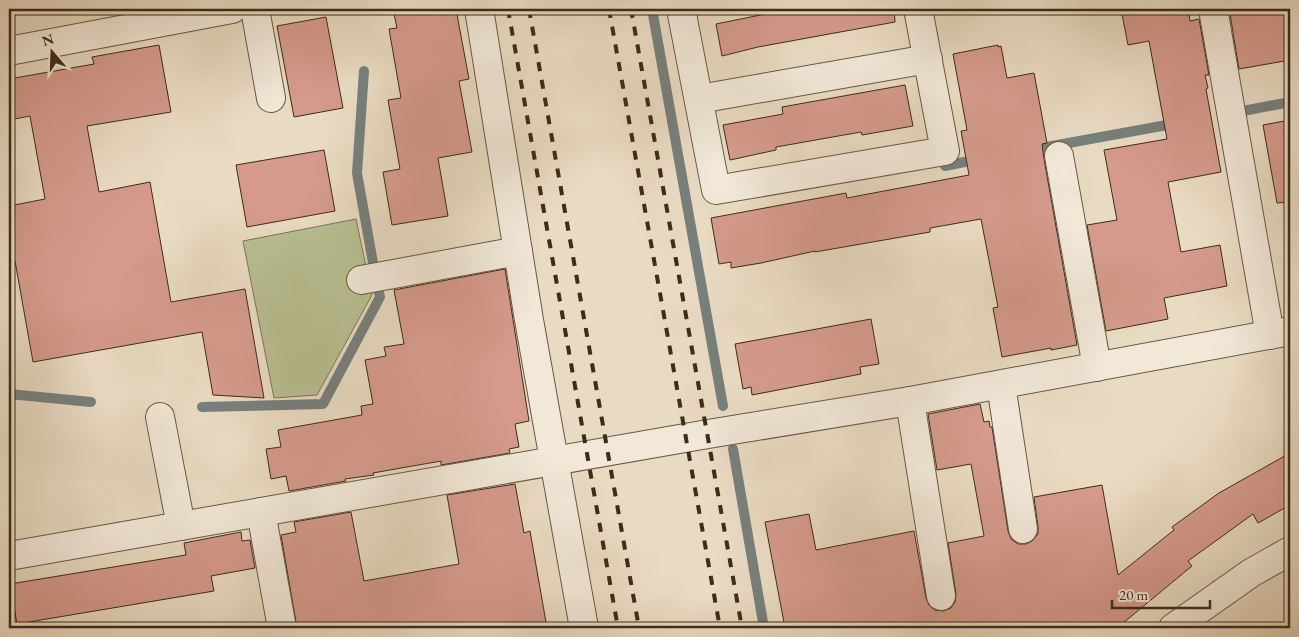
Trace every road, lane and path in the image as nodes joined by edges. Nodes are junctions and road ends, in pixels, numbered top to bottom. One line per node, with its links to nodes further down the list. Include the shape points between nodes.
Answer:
1 (232, 9): 7 (street)
2 (254, 9): 9 (street)
3 (479, 9): 12 (street)
4 (681, 9): 10 (street)
5 (918, 9): 8 (street)
6 (1212, 9): 14 (street)
7 (9, 51)
8 (928, 59): 10 (street); 10 (street, via 945,151 716,190)
9 (271, 98)
10 (699, 99)
11 (1059, 156): 15 (street)
12 (518, 251): 13 (street); 19 (street)
13 (361, 280)
14 (1280, 333): 15 (street)
15 (1097, 367): 16 (street)
16 (1001, 384): 17 (street); 22 (street)
17 (910, 401): 19 (street); 25 (street)
18 (160, 417): 21 (street)
19 (554, 461): 20 (street); 27 (street)
20 (261, 512): 21 (street); 26 (street)
21 (180, 526): 24 (street)
22 (1023, 529)
23 (1290, 551): 28 (street, via 1251,573)
24 (9, 556)
25 (942, 596)
26 (282, 628)
27 (584, 628)
28 (1173, 628)

